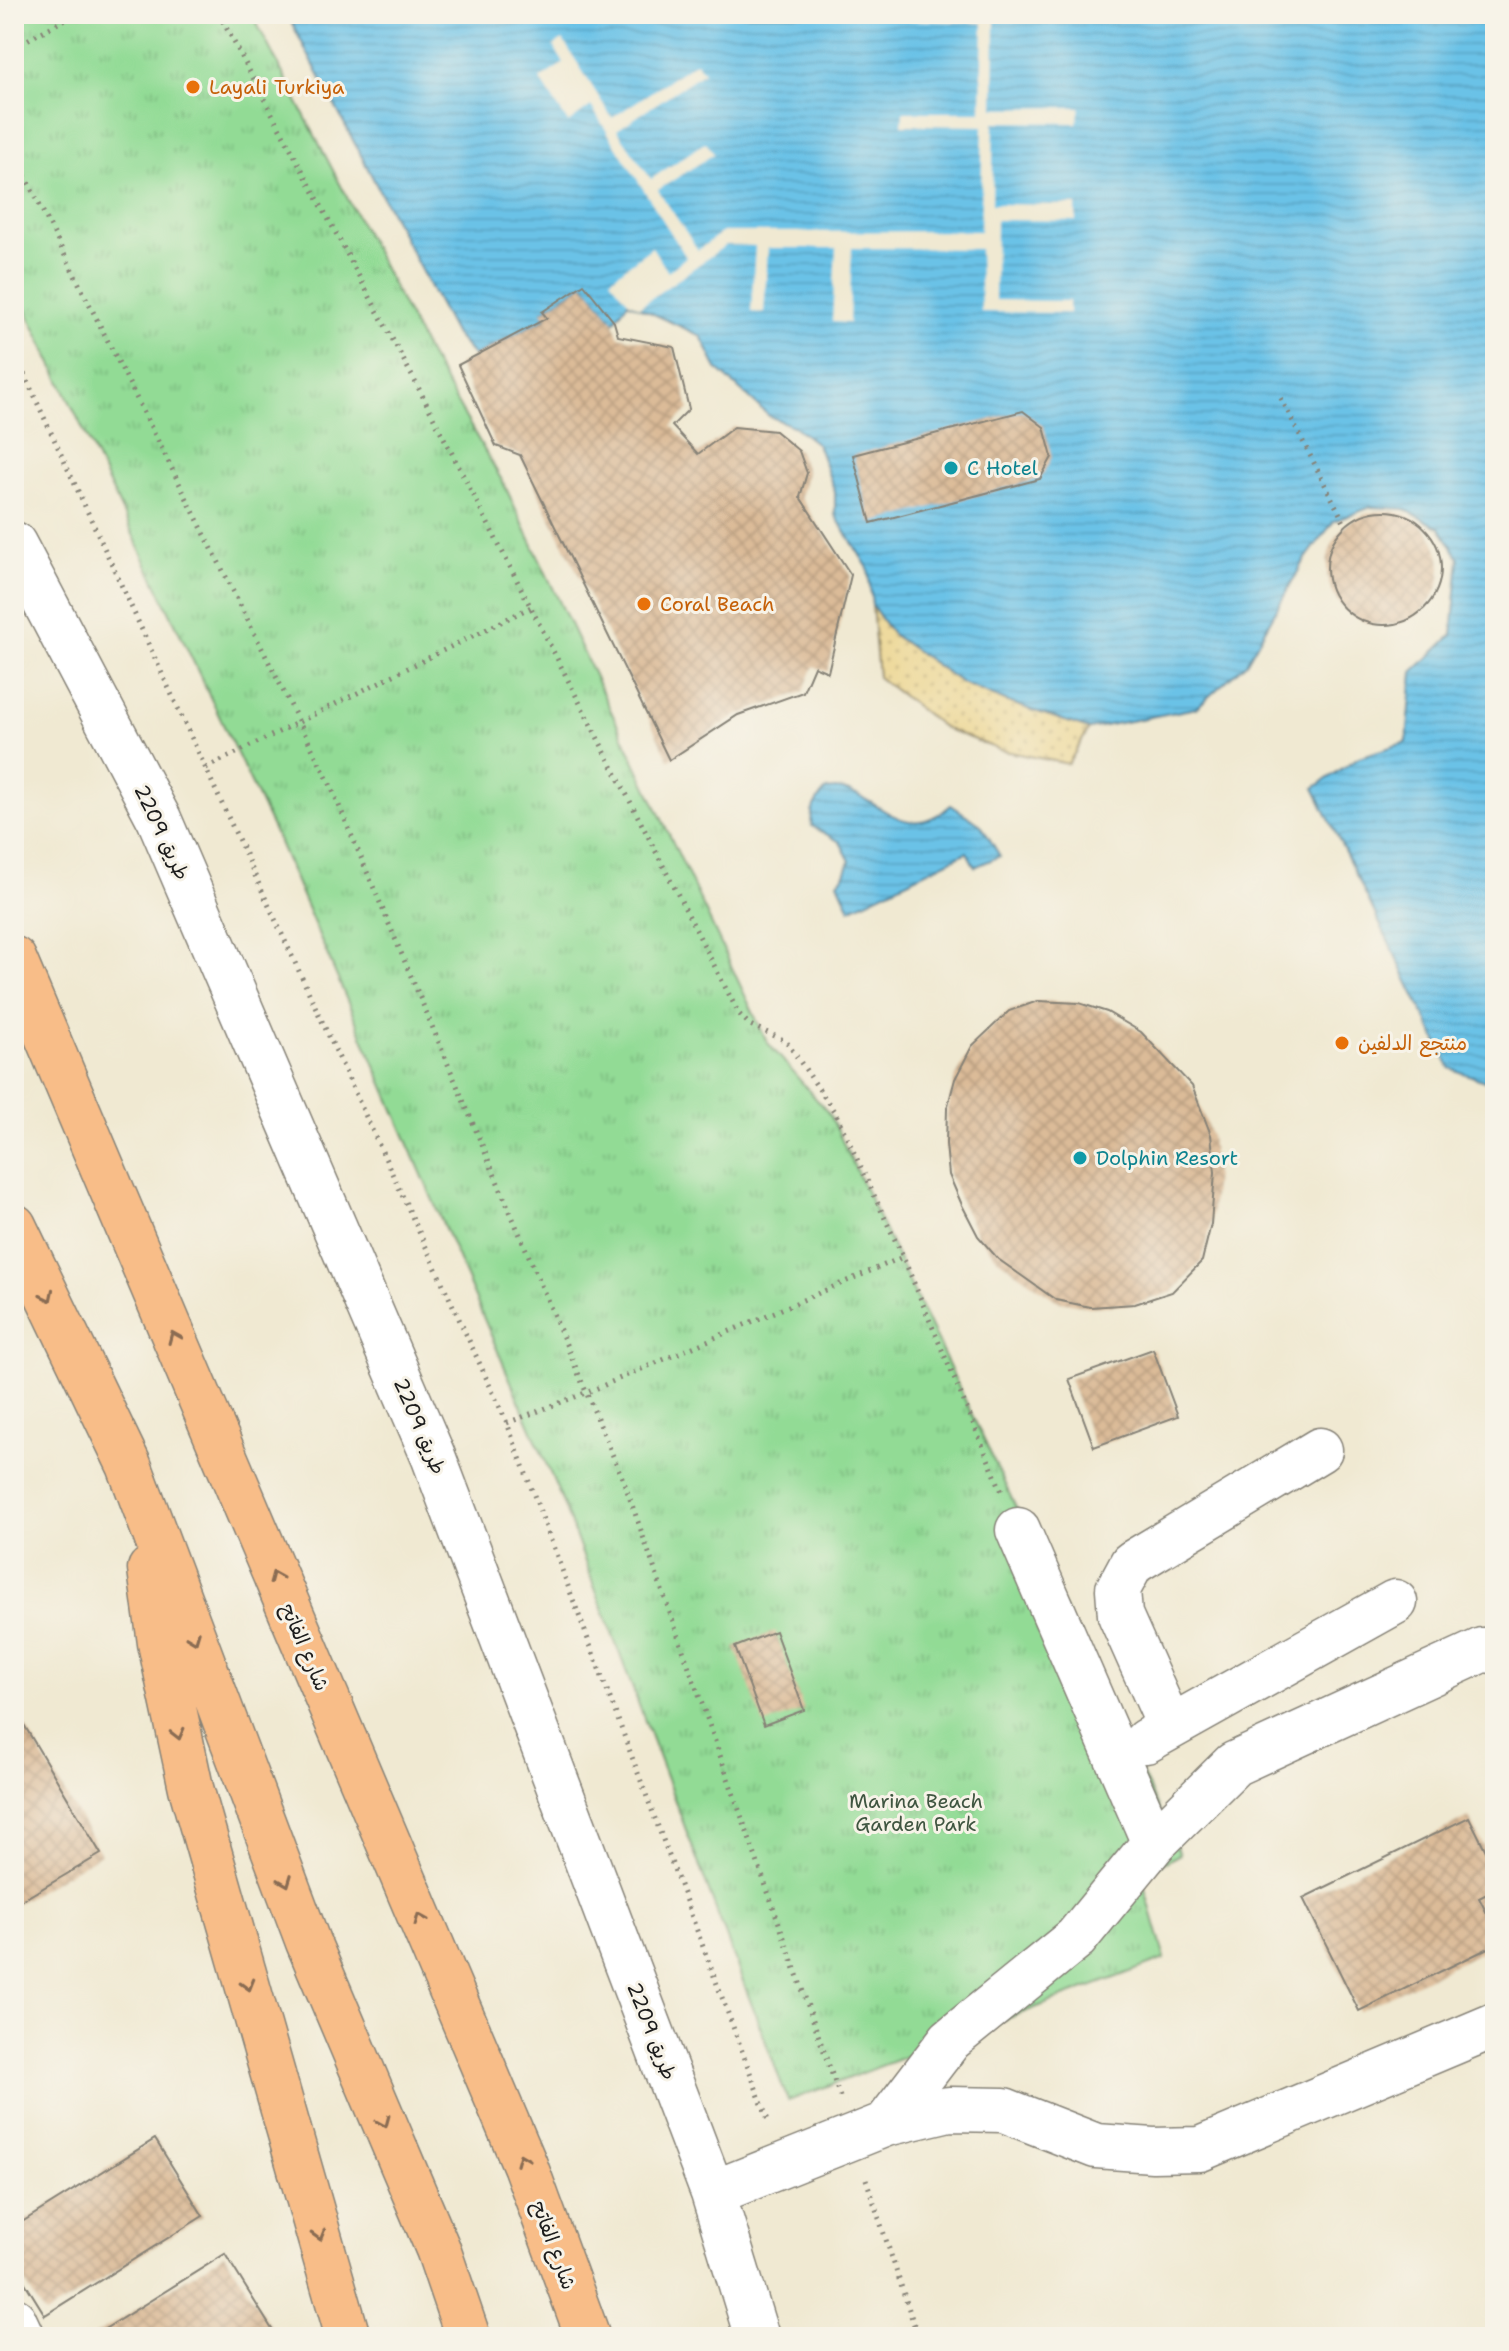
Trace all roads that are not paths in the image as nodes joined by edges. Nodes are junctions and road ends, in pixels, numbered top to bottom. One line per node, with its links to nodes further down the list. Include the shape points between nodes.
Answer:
1 (14, 544): 14 (street, طريق 2209, via 159,819 433,1456)
2 (14, 959): 19 (main road, شارع الفاتح, one-way to 2, via 525,2165)
3 (14, 1226): 5 (main road, one-way to 5)
4 (1320, 1450): 9 (street, via 1132,1563 1118,1589 1120,1615)
5 (129, 1465): 17 (main road, one-way to 17, via 191,1788); 18 (main road, one-way to 18, via 308,1942 438,2249)
6 (1018, 1530): 10 (street)
7 (1395, 1602): 9 (street)
8 (1495, 1651): 11 (street, via 1482,1650 1234,1764)
9 (1170, 1727): 10 (street)
10 (1116, 1758): 11 (street)
11 (1154, 1843): 13 (street, via 1076,1938 950,2040)
12 (1495, 2025): 13 (street, via 1200,2149 1096,2146 1004,2110 949,2109)
13 (869, 2131): 14 (street)
14 (713, 2193): 20 (street, طريق 2209)
15 (14, 2320): 16 (street)
16 (22, 2337)
17 (348, 2337)
18 (468, 2337)
19 (588, 2337)
20 (757, 2337)

